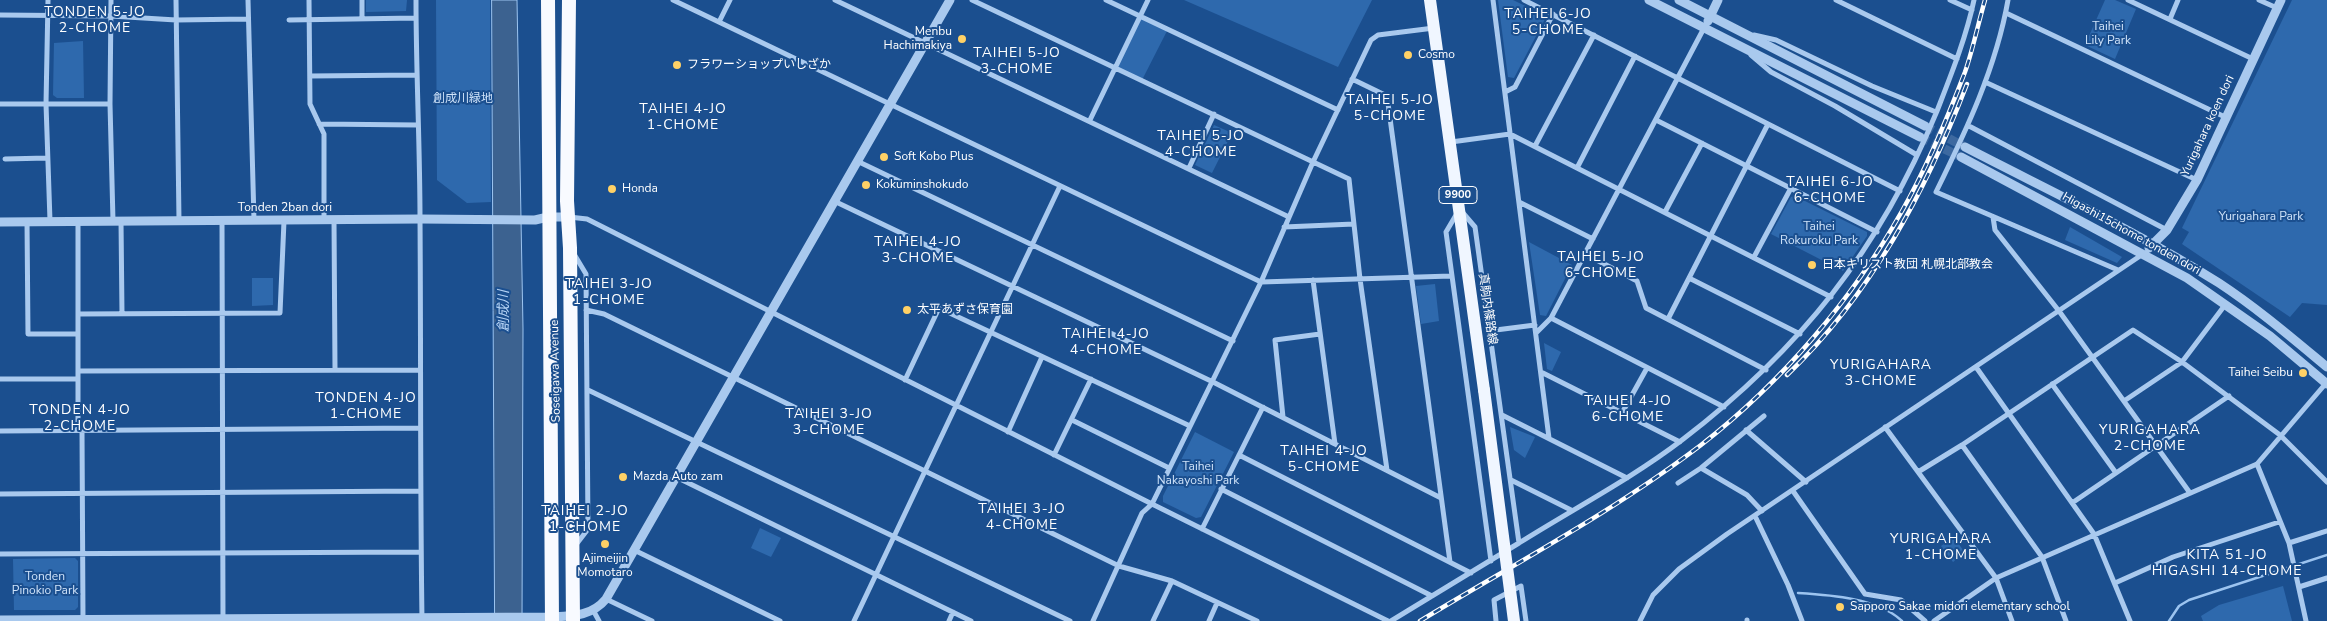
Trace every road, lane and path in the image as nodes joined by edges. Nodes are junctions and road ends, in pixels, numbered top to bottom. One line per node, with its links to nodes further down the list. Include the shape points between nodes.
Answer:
1 (48, 0): 37 (street)
2 (111, 0): 38 (street)
3 (176, 0): 45 (street)
4 (248, 0): 43 (street)
5 (309, 0): 47 (street)
6 (362, 0): 44 (street)
7 (416, 0): 41 (street)
8 (548, 0): 104 (highway, Soseigawa Avenue)
9 (568, 0): 105 (highway, Soseigawa Avenue)
10 (672, 0): 48 (street)
11 (730, 0): 48 (street)
12 (835, 0): 53 (street)
13 (950, 0): 53 (street)
14 (972, 0): 58 (street)
15 (1106, 0): 39 (street)
16 (1148, 0): 39 (street)
17 (1430, 0): 49 (main road, 真駒内篠路線 / 9900)
18 (1493, 0): 64 (street)
19 (1524, 0): 35 (street)
20 (1649, 0): 50 (street)
21 (1679, 0): 40 (street)
22 (1718, 0): 40 (street)
23 (1836, 0): 32 (street)
24 (1850, 0): 32 (street)
25 (1950, 0): 33 (street)
26 (1974, 0): 33 (street)
27 (2008, 0): 34 (street)
28 (2128, 0): 42 (street)
29 (2178, 0): 42 (street)
30 (2259, 0): 31 (street)
31 (2279, 4): 57 (street, Yurigahara koen dori)
32 (1848, 6): 56 (street)
33 (1972, 10): 56 (street)
34 (2006, 12): 63 (street); 72 (street)
35 (1552, 14): 52 (street); 64 (street, via 1515,87)
36 (0, 15): 37 (street)
37 (48, 15): 38 (street); 66 (street)
38 (111, 16): 45 (street); 67 (street)
39 (1140, 16): 58 (street); 69 (street)
40 (1710, 16): 50 (street); 51 (street)
41 (416, 18): 44 (street); 60 (street)
42 (2170, 18): 57 (street)
43 (248, 19): 45 (street); 111 (street)
44 (362, 19): 47 (street)
45 (176, 20): 109 (street)
46 (288, 20): 47 (street)
47 (309, 20): 59 (street)
48 (719, 22): 68 (street)
49 (1434, 28): 62 (street, via 1378,35 1371,40); 82 (main road, 真駒内篠路線 / 9900)
50 (1704, 28): 54 (street); 61 (street)
51 (1744, 33): 70 (street, via 1776,40 1872,86); 78 (street)
52 (1594, 35): 55 (street); 84 (street)
53 (925, 43): 68 (street); 73 (street)
54 (1745, 49): 81 (street); 86 (street, via 1771,72)
55 (1635, 56): 61 (street); 94 (street)
56 (1957, 59): 70 (street)
57 (2253, 59): 72 (street, Yurigahara koen dori)
58 (1115, 68): 71 (street); 73 (street)
59 (310, 76): 60 (street); 75 (street, via 310,104)
60 (417, 76): 77 (street)
61 (1678, 78): 74 (street); 76 (street)
62 (1352, 79): 69 (street); 133 (street, via 1387,96)
63 (1985, 82): 79 (street); 95 (street)
64 (1505, 92): 80 (street)
65 (0, 104): 66 (street)
66 (46, 104): 67 (street); 87 (street)
67 (110, 104): 116 (street)
68 (889, 105): 90 (street); 96 (street)
69 (1338, 110): 91 (street)
70 (1936, 112): 86 (street)
71 (1214, 114): 91 (street); 93 (street)
72 (2225, 117): 95 (street, Yurigahara koen dori)
73 (1090, 120): 93 (street)
74 (1656, 120): 83 (street); 98 (street)
75 (319, 124): 77 (street); 113 (street, via 324,134)
76 (1768, 124): 92 (street); 99 (street)
77 (417, 125): 108 (street)
78 (1925, 126)
79 (1969, 126): 107 (street, via 1936,192); 121 (street)
80 (1510, 134): 82 (street); 84 (street); 101 (street)
81 (1920, 137)
82 (1450, 142): 102 (main road, 真駒内篠路線 / 9900)
83 (1702, 143): 92 (street); 103 (street)
84 (1535, 146): 94 (street)
85 (1965, 147): 125 (street, Higashi15chome tonden dori)
86 (1917, 155): 99 (street)
87 (47, 158): 89 (street); 114 (street)
88 (1961, 158): 128 (street, Higashi15chome tonden dori)
89 (5, 159)
90 (856, 161): 100 (street); 126 (street)
91 (1313, 162): 106 (street); 119 (street, via 1349,179)
92 (1747, 166): 97 (street); 123 (street)
93 (1189, 168): 106 (street)
94 (1577, 168): 98 (street)
95 (2197, 180): 121 (street, Yurigahara koen dori)
96 (1060, 186): 126 (street); 137 (street)
97 (1790, 188): 122 (street); 130 (street)
98 (1619, 189): 103 (street); 124 (street)
99 (1900, 191): 122 (street)
100 (834, 201): 138 (street); 143 (street)
101 (1519, 202): 124 (street); 149 (street)
102 (1459, 209): 132 (street, via 1446,232); 150 (street, via 1475,227); 281 (main road, 真駒内篠路線 / 9900, bridge)
103 (1664, 212): 123 (street)
104 (548, 217): 105 (street, Tonden 2ban dori); 108 (street, Tonden 2ban dori, via 528,220); 262 (highway, Soseigawa Avenue)
105 (569, 217): 127 (highway, Soseigawa Avenue); 143 (street, via 587,219)
106 (1289, 217): 120 (street)
107 (1993, 217): 131 (street); 142 (street, via 1995,230)
108 (420, 219): 113 (street, Tonden 2ban dori); 165 (street)
109 (178, 220): 110 (street, Tonden 2ban dori); 116 (street, Tonden 2ban dori)
110 (222, 220): 111 (street, Tonden 2ban dori); 144 (street)
111 (254, 220): 112 (street, Tonden 2ban dori)
112 (284, 220): 113 (street, Tonden 2ban dori); 144 (street, via 280,313)
113 (329, 220): 163 (street)
114 (50, 221): 115 (street, Tonden 2ban dori); 118 (street, Tonden 2ban dori)
115 (78, 221): 116 (street, Tonden 2ban dori); 145 (street)
116 (117, 221): 146 (street)
117 (0, 222): 118 (street, Tonden 2ban dori)
118 (28, 222): 153 (street, via 28,334)
119 (1354, 224): 120 (street); 135 (street)
120 (1284, 227): 137 (street)
121 (2167, 230): 125 (street, Yurigahara koen dori)
122 (1877, 232): 139 (street)
123 (1711, 236): 130 (street); 134 (street)
124 (1593, 239): 129 (street)
125 (2153, 244): 128 (street, Yurigahara koen dori); 161 (street, Higashi15chome tonden dori, via 2220,284)
126 (1033, 245): 138 (street); 156 (street)
127 (570, 248): 141 (street, via 586,274); 239 (highway, Soseigawa Avenue)
128 (2144, 253): 131 (street); 140 (street, Higashi15chome tonden dori)
129 (1585, 254): 147 (street); 148 (street, via 1637,281 1646,308)
130 (1754, 257): 139 (street)
131 (2118, 270): 142 (street)
132 (1451, 276): 133 (street); 246 (street)
133 (1412, 278): 135 (street); 226 (street)
134 (1690, 278): 148 (street); 155 (street)
135 (1360, 279): 136 (street); 209 (street)
136 (1313, 280): 137 (street); 154 (street)
137 (1261, 282): 156 (street)
138 (1012, 288): 151 (street); 174 (street)
139 (1831, 297): 155 (street)
140 (2225, 305): 159 (street); 175 (street, Higashi15chome tonden dori, via 2270,336)
141 (586, 310): 169 (street, via 604,314); 177 (street)
142 (2059, 311): 157 (street); 160 (street)
143 (770, 312): 169 (street); 173 (street)
144 (222, 313): 146 (street); 164 (street)
145 (78, 314): 146 (street); 153 (street)
146 (122, 314)
147 (1551, 318): 152 (street); 162 (street)
148 (1668, 319): 166 (street)
149 (1535, 325): 150 (street); 152 (street)
150 (1488, 330): 185 (street)
151 (991, 333): 158 (street); 173 (street, via 939,308); 180 (street)
152 (1536, 333): 168 (street)
153 (78, 334): 167 (street)
154 (1320, 334): 187 (street, via 1275,340); 201 (street)
155 (1800, 334): 166 (street)
156 (1233, 341): 174 (street)
157 (2092, 356): 159 (street, via 2133,330); 176 (street); 179 (street)
158 (1042, 357): 172 (street); 196 (street)
159 (2182, 362): 178 (street); 179 (street)
160 (1976, 367): 184 (street); 190 (street)
161 (2327, 367)
162 (1647, 368): 182 (street); 183 (street)
163 (335, 369): 164 (street); 165 (street)
164 (222, 370): 167 (street); 193 (street)
165 (419, 370): 191 (street)
166 (1766, 370): 182 (street)
167 (79, 371): 171 (street)
168 (1541, 372): 183 (street); 198 (street)
169 (733, 376): 199 (street); 210 (street)
170 (0, 379): 171 (street)
171 (78, 379): 192 (street)
172 (1091, 379): 188 (street); 189 (street)
173 (904, 380): 180 (street)
174 (1213, 382): 181 (street); 189 (street)
175 (2327, 383): 197 (street)
176 (2052, 384): 184 (street); 212 (street)
177 (588, 390): 199 (street); 239 (street, via 588,529)
178 (2229, 396): 197 (street); 203 (street)
179 (2124, 401): 203 (street)
180 (957, 405): 196 (street); 210 (street)
181 (1262, 407): 187 (street); 205 (street)
182 (1724, 407): 200 (street)
183 (1622, 413): 200 (street)
184 (2008, 413): 202 (street); 227 (street)
185 (1502, 414): 198 (street); 215 (street)
186 (1764, 416): 194 (street)
187 (1283, 417): 201 (street)
188 (1072, 420): 204 (street); 207 (street)
189 (1190, 426): 207 (street)
190 (1885, 427): 211 (street); 216 (street)
191 (419, 428): 193 (street); 220 (street)
192 (80, 430): 193 (street); 195 (street); 223 (street)
193 (222, 430): 222 (street)
194 (1746, 430): 208 (street); 216 (street)
195 (0, 431)
196 (1008, 432): 204 (street)
197 (2280, 435): 206 (street); 217 (street)
198 (1549, 438): 214 (street)
199 (696, 442): 213 (street); 236 (street)
200 (1680, 442): 214 (street)
201 (1335, 444): 209 (street)
202 (1962, 445): 211 (street); 245 (street)
203 (2156, 447): 212 (street); 224 (street)
204 (1054, 455): 228 (street)
205 (1239, 455): 219 (street); 247 (street)
206 (2257, 464): 224 (street); 232 (street)
207 (1169, 468): 228 (street)
208 (1700, 468): 218 (street); 230 (street, via 1747,495)
209 (1387, 470): 226 (street)
210 (925, 471): 236 (street); 248 (street)
211 (1918, 472): 251 (street)
212 (2116, 473): 227 (street)
213 (675, 477): 240 (street); 250 (street)
214 (1627, 478): 229 (street)
215 (1511, 480): 229 (street); 237 (street)
216 (1806, 482): 221 (street)
217 (2327, 482)
218 (1678, 483)
219 (1221, 489): 233 (street); 256 (street)
220 (420, 491): 222 (street); 241 (street)
221 (1793, 491): 230 (street); 285 (street, via 1865,594 1901,600)
222 (223, 492): 223 (street); 244 (street)
223 (82, 493): 225 (street); 243 (street)
224 (2190, 493): 235 (street)
225 (0, 494)
226 (1441, 498): 247 (street)
227 (2072, 503): 235 (street)
228 (1152, 504): 233 (street); 248 (street, via 1142,513)
229 (1571, 510): 237 (street)
230 (1762, 511): 231 (street)
231 (1755, 516): 283 (street, via 1679,569 1653,595); 284 (street)
232 (2279, 522): 238 (street); 254 (street, via 2173,557)
233 (1202, 529): 278 (street)
234 (2327, 531): 238 (street)
235 (2095, 535): 245 (street); 254 (street)
236 (894, 536): 250 (street); 273 (street)
237 (1519, 543): 246 (street)
238 (2289, 543): 255 (street)
239 (572, 550): 263 (highway, Soseigawa Avenue)
240 (633, 550): 257 (street); 269 (street)
241 (420, 552): 244 (street); 261 (street)
242 (0, 554): 243 (street)
243 (83, 554): 244 (street); 265 (street)
244 (223, 554): 266 (street)
245 (2042, 557): 251 (street); 288 (street)
246 (1491, 561): 249 (street)
247 (1450, 562): 249 (street)
248 (1119, 566): 253 (street); 274 (street)
249 (1471, 573): 256 (street)
250 (875, 575): 260 (street); 270 (street)
251 (1996, 578): 286 (street); 287 (street)
252 (2327, 578): 255 (street)
253 (1172, 581): 258 (street); 275 (street)
254 (2115, 583): 289 (street)
255 (2299, 587): 290 (street)
256 (1432, 596): 279 (street)
257 (606, 599): 259 (street); 268 (street)
258 (1218, 603): 276 (street); 277 (street)
259 (593, 610): 263 (street); 267 (street)
260 (953, 612): 271 (street); 272 (street)
261 (422, 619): 262 (street, via 483,616); 266 (street)
262 (552, 619): 263 (street)
263 (573, 619)
264 (0, 620): 265 (street)
265 (83, 620): 266 (street)
266 (223, 620)
267 (599, 621)
268 (652, 621)
269 (780, 621)
270 (854, 621)
271 (949, 621)
272 (971, 621)
273 (1070, 621)
274 (1093, 621)
275 (1153, 621)
276 (1208, 621)
277 (1257, 621)
278 (1388, 621)
279 (1391, 621)
280 (1496, 621): 282 (street, via 1494,600 1521,586)
281 (1514, 621)
282 (1526, 621)
283 (1640, 621)
284 (1802, 621)
285 (1925, 621)
286 (1934, 621)
287 (2012, 621)
288 (2066, 621)
289 (2130, 621)
290 (2306, 621)

